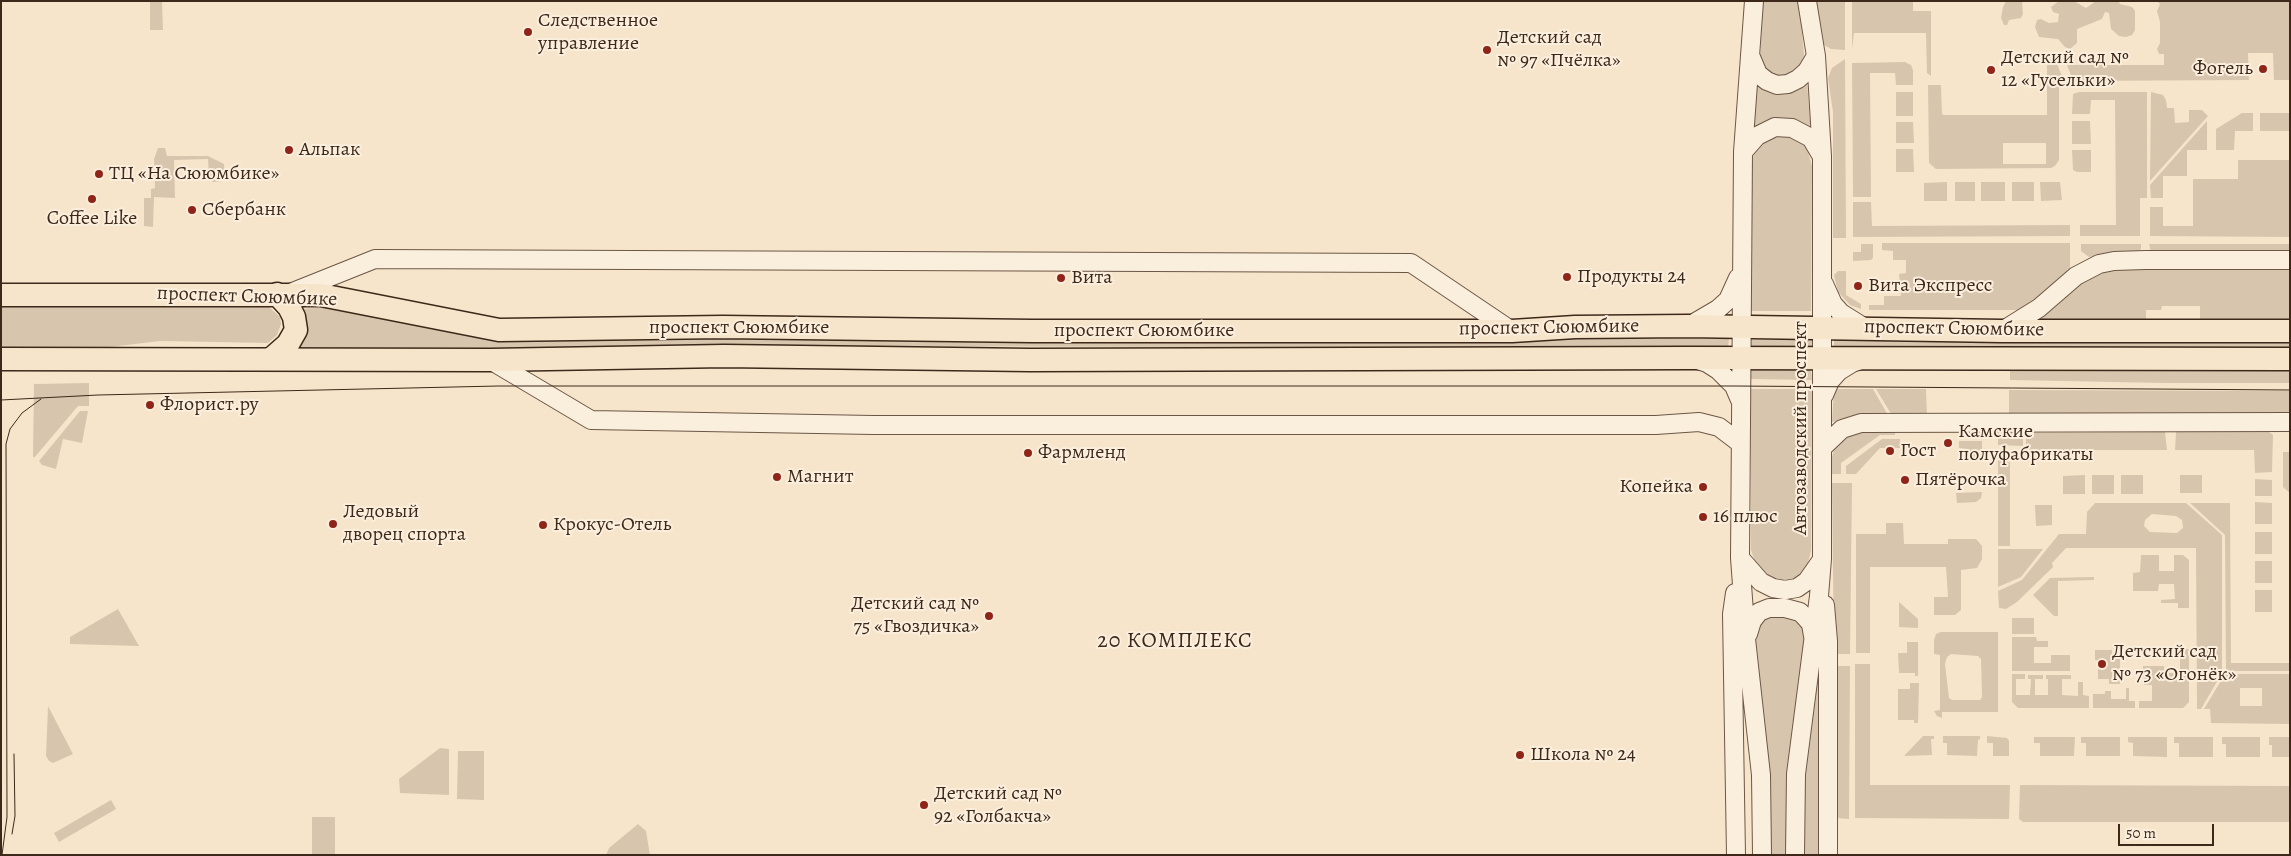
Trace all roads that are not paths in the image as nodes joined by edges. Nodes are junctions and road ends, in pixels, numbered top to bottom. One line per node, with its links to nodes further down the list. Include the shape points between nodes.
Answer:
1 (1754, 1): 3 (street)
2 (1807, 1): 4 (street, Автозаводский проспект)
3 (1749, 52): 4 (street, via 1758,74 1777,85 1798,79); 5 (street)
4 (1816, 56): 6 (street, Автозаводский проспект)
5 (1743, 152): 6 (street, via 1758,136 1775,127 1792,128 1811,138); 8 (street)
6 (1822, 156): 10 (street, Автозаводский проспект)
7 (2290, 260): 19 (street, via 2137,260 2099,264 2076,276 2039,308)
8 (1741, 271): 14 (street, via 1728,300); 15 (street)
9 (1, 277): 13 (main road)
10 (1822, 280): 16 (street, Автозаводский проспект); 17 (street, via 1841,313)
11 (282, 294): 13 (main road, проспект Сююмбике); 18 (main road, проспект Сююмбике, via 321,296 499,330 723,327); 18 (street, via 374,259 1411,263); 25 (main road, via 294,317 296,330 288,344)
12 (1, 295): 13 (main road, проспект Сююмбике)
13 (25, 295)
14 (1688, 326): 15 (main road, проспект Сююмбике); 18 (main road, проспект Сююмбике)
15 (1741, 326): 16 (main road, проспект Сююмбике); 22 (street)
16 (1822, 326): 17 (main road, проспект Сююмбике); 23 (street, Автозаводский проспект)
17 (1865, 328): 19 (main road, проспект Сююмбике)
18 (1512, 331)
19 (2002, 331): 20 (main road, проспект Сююмбике)
20 (2290, 331)
21 (1689, 358): 22 (main road, проспект Сююмбике); 29 (main road, проспект Сююмбике, via 1030,360 724,356); 31 (street, via 1718,370 1734,386)
22 (1741, 358): 23 (main road, проспект Сююмбике); 31 (street)
23 (1822, 358): 26 (main road, проспект Сююмбике); 32 (street, Автозаводский проспект)
24 (1, 359): 28 (main road, проспект Сююмбике)
25 (271, 359): 28 (main road, проспект Сююмбике); 29 (main road, проспект Сююмбике)
26 (1865, 359): 27 (main road, проспект Сююмбике); 32 (street, via 1839,371 1824,391)
27 (2290, 359)
28 (26, 360): 30 (main road)
29 (490, 360): 34 (street, via 591,420 873,425 1656,425 1699,422 1719,427)
30 (1, 366)
31 (1740, 401): 34 (street)
32 (1822, 403): 35 (street, Автозаводский проспект)
33 (2290, 422): 35 (street, via 1861,422 1834,435)
34 (1740, 444): 36 (street)
35 (1822, 448): 37 (street, Автозаводский проспект)
36 (1740, 558): 37 (street, via 1761,582 1785,590 1797,588 1807,581); 38 (street); 40 (street, via 1732,614)
37 (1822, 559): 39 (street, Автозаводский проспект); 43 (street, via 1828,641)
38 (1746, 639): 39 (street, via 1759,612 1785,608 1800,612 1811,624); 41 (street, via 1762,775)
39 (1813, 644): 42 (street, Автозаводский проспект, via 1796,774)
40 (1736, 855)
41 (1762, 855)
42 (1795, 855)
43 (1828, 855)

